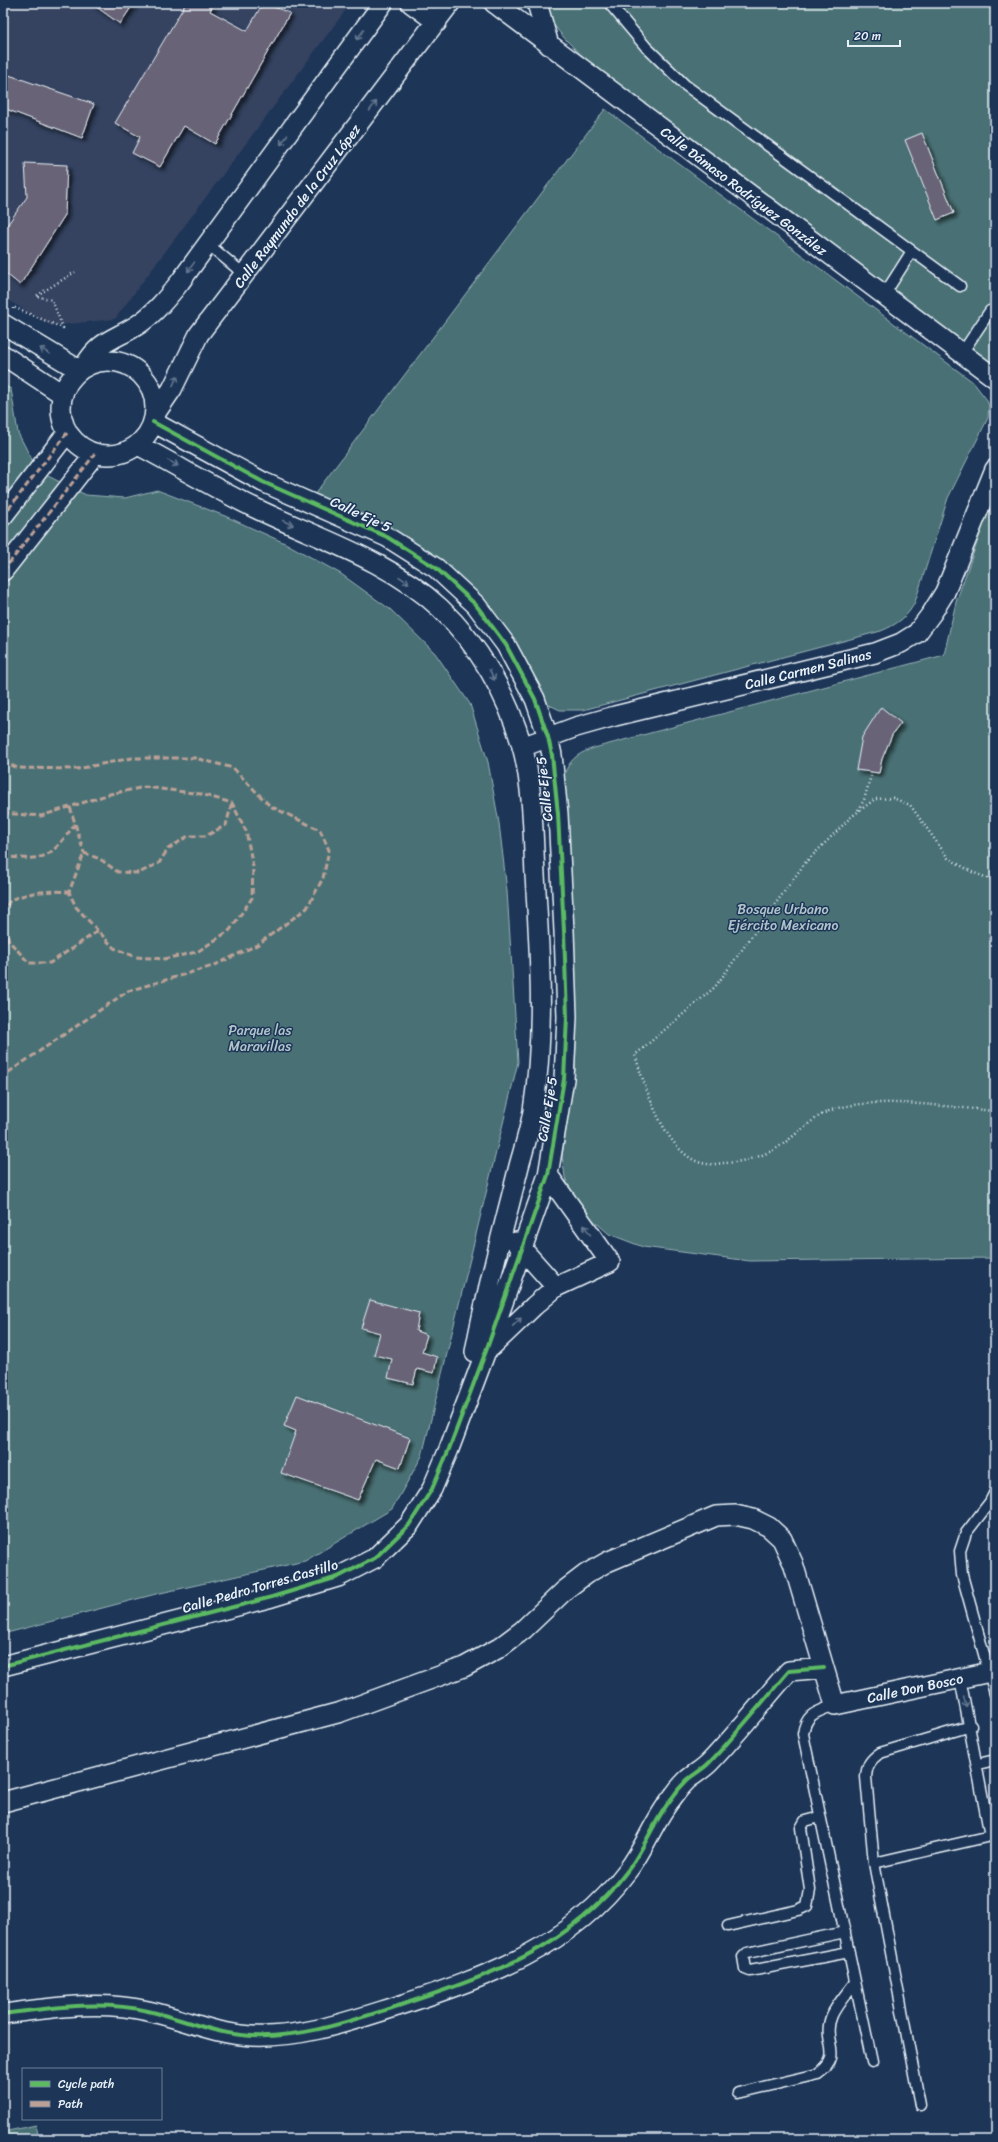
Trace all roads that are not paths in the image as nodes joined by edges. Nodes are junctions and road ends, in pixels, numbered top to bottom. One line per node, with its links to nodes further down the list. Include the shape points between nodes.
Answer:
1 (383, 3): 9 (street, one-way to 9)
2 (411, 3): 7 (street)
3 (450, 3): 7 (street, Calle Raymundo de la Cruz López)
4 (494, 3): 8 (street, Calle Dámaso Rodríguez González)
5 (537, 3): 8 (street)
6 (609, 3): 10 (lane, via 646,47 685,85)
7 (437, 22): 11 (street, Calle Raymundo de la Cruz López, one-way to 7)
8 (549, 45): 13 (street, Calle Dámaso Rodríguez González)
9 (208, 244): 11 (lane); 18 (street, one-way to 18, via 160,305 139,324 98,348)
10 (912, 251): 12 (lane); 13 (lane)
11 (245, 275): 21 (street, Calle Raymundo de la Cruz López, one-way to 11, via 172,389 199,334)
12 (960, 286)
13 (884, 295): 16 (street, Calle Dámaso Rodríguez González)
14 (995, 309): 16 (lane, via 990,311)
15 (7, 319): 18 (street, one-way to 15)
16 (962, 353): 19 (street, Calle Dámaso Rodríguez González)
17 (3, 355): 20 (street)
18 (82, 369): 20 (street, via 69,381); 21 (street, via 98,362 113,361 127,365 140,373 152,392)
19 (995, 378)
20 (62, 394): 22 (street, via 60,408)
21 (154, 418): 23 (street, via 148,434); 28 (street, Calle Eje 5, via 263,482 387,537 436,568 476,605 506,645 535,699)
22 (67, 433): 24 (street, via 84,450); 26 (street)
23 (138, 445): 24 (street, via 110,456); 29 (street, Calle Eje 5, one-way to 29, via 255,508 374,562 412,585 439,607 460,629 488,667 511,715)
24 (96, 454): 27 (street)
25 (995, 470): 28 (street, Calle Carmen Salinas, via 945,592 917,633 901,643 875,653 615,716)
26 (3, 516)
27 (3, 571)
28 (548, 737): 29 (street, Calle Carmen Salinas); 30 (street, Calle Eje 5, via 558,814 567,1017 564,1079)
29 (522, 747): 31 (street, Calle Eje 5, via 533,837 541,1010 532,1113)
30 (548, 1175): 32 (street, Calle Eje 5); 33 (street, one-way to 30, via 610,1262)
31 (505, 1227): 32 (street); 34 (street, Calle Eje 5)
32 (522, 1250): 33 (street); 34 (street, Calle Eje 5)
33 (556, 1287): 34 (street, one-way to 33)
34 (481, 1350): 37 (street, Calle Pedro Torres Castillo, via 471,1388 432,1489 409,1525 374,1558 338,1577)
35 (995, 1492): 36 (lane)
36 (993, 1501): 39 (lane, via 966,1533 960,1551 962,1575)
37 (3, 1666)
38 (824, 1668): 42 (street); 46 (street, via 793,1563 782,1539 769,1526 753,1519 735,1515 716,1516 607,1562 586,1574 523,1630 499,1648 464,1667 341,1712); 54 (street, via 789,1671 707,1764 686,1781 673,1796 628,1870 603,1900 570,1929 524,1958 448,1989 337,2026 296,2034 251,2036 204,2029 148,2011 117,2006 77,2005)
39 (993, 1671): 40 (street, Calle Don Bosco); 41 (lane)
40 (960, 1678): 42 (street, Calle Don Bosco); 43 (lane, one-way to 43)
41 (995, 1694)
42 (835, 1705): 47 (lane, via 812,1714 804,1722 803,1734)
43 (971, 1726): 45 (lane); 49 (lane, via 880,1753 872,1759 867,1767 866,1777)
44 (995, 1760): 45 (lane)
45 (978, 1764): 48 (lane)
46 (3, 1802)
47 (820, 1817): 50 (lane, via 805,1821 801,1828 810,1890 807,1906); 51 (lane)
48 (993, 1836): 49 (lane)
49 (874, 1863): 57 (lane)
50 (728, 1926)
51 (845, 1932): 52 (lane); 52 (lane, via 747,1953 743,1958 745,1969 750,1971)
52 (849, 1952): 53 (lane)
53 (855, 1982): 55 (lane); 56 (lane, via 832,2016 829,2036 832,2058 829,2066 818,2074)
54 (3, 2014)
55 (872, 2062)
56 (738, 2093)
57 (920, 2105)

